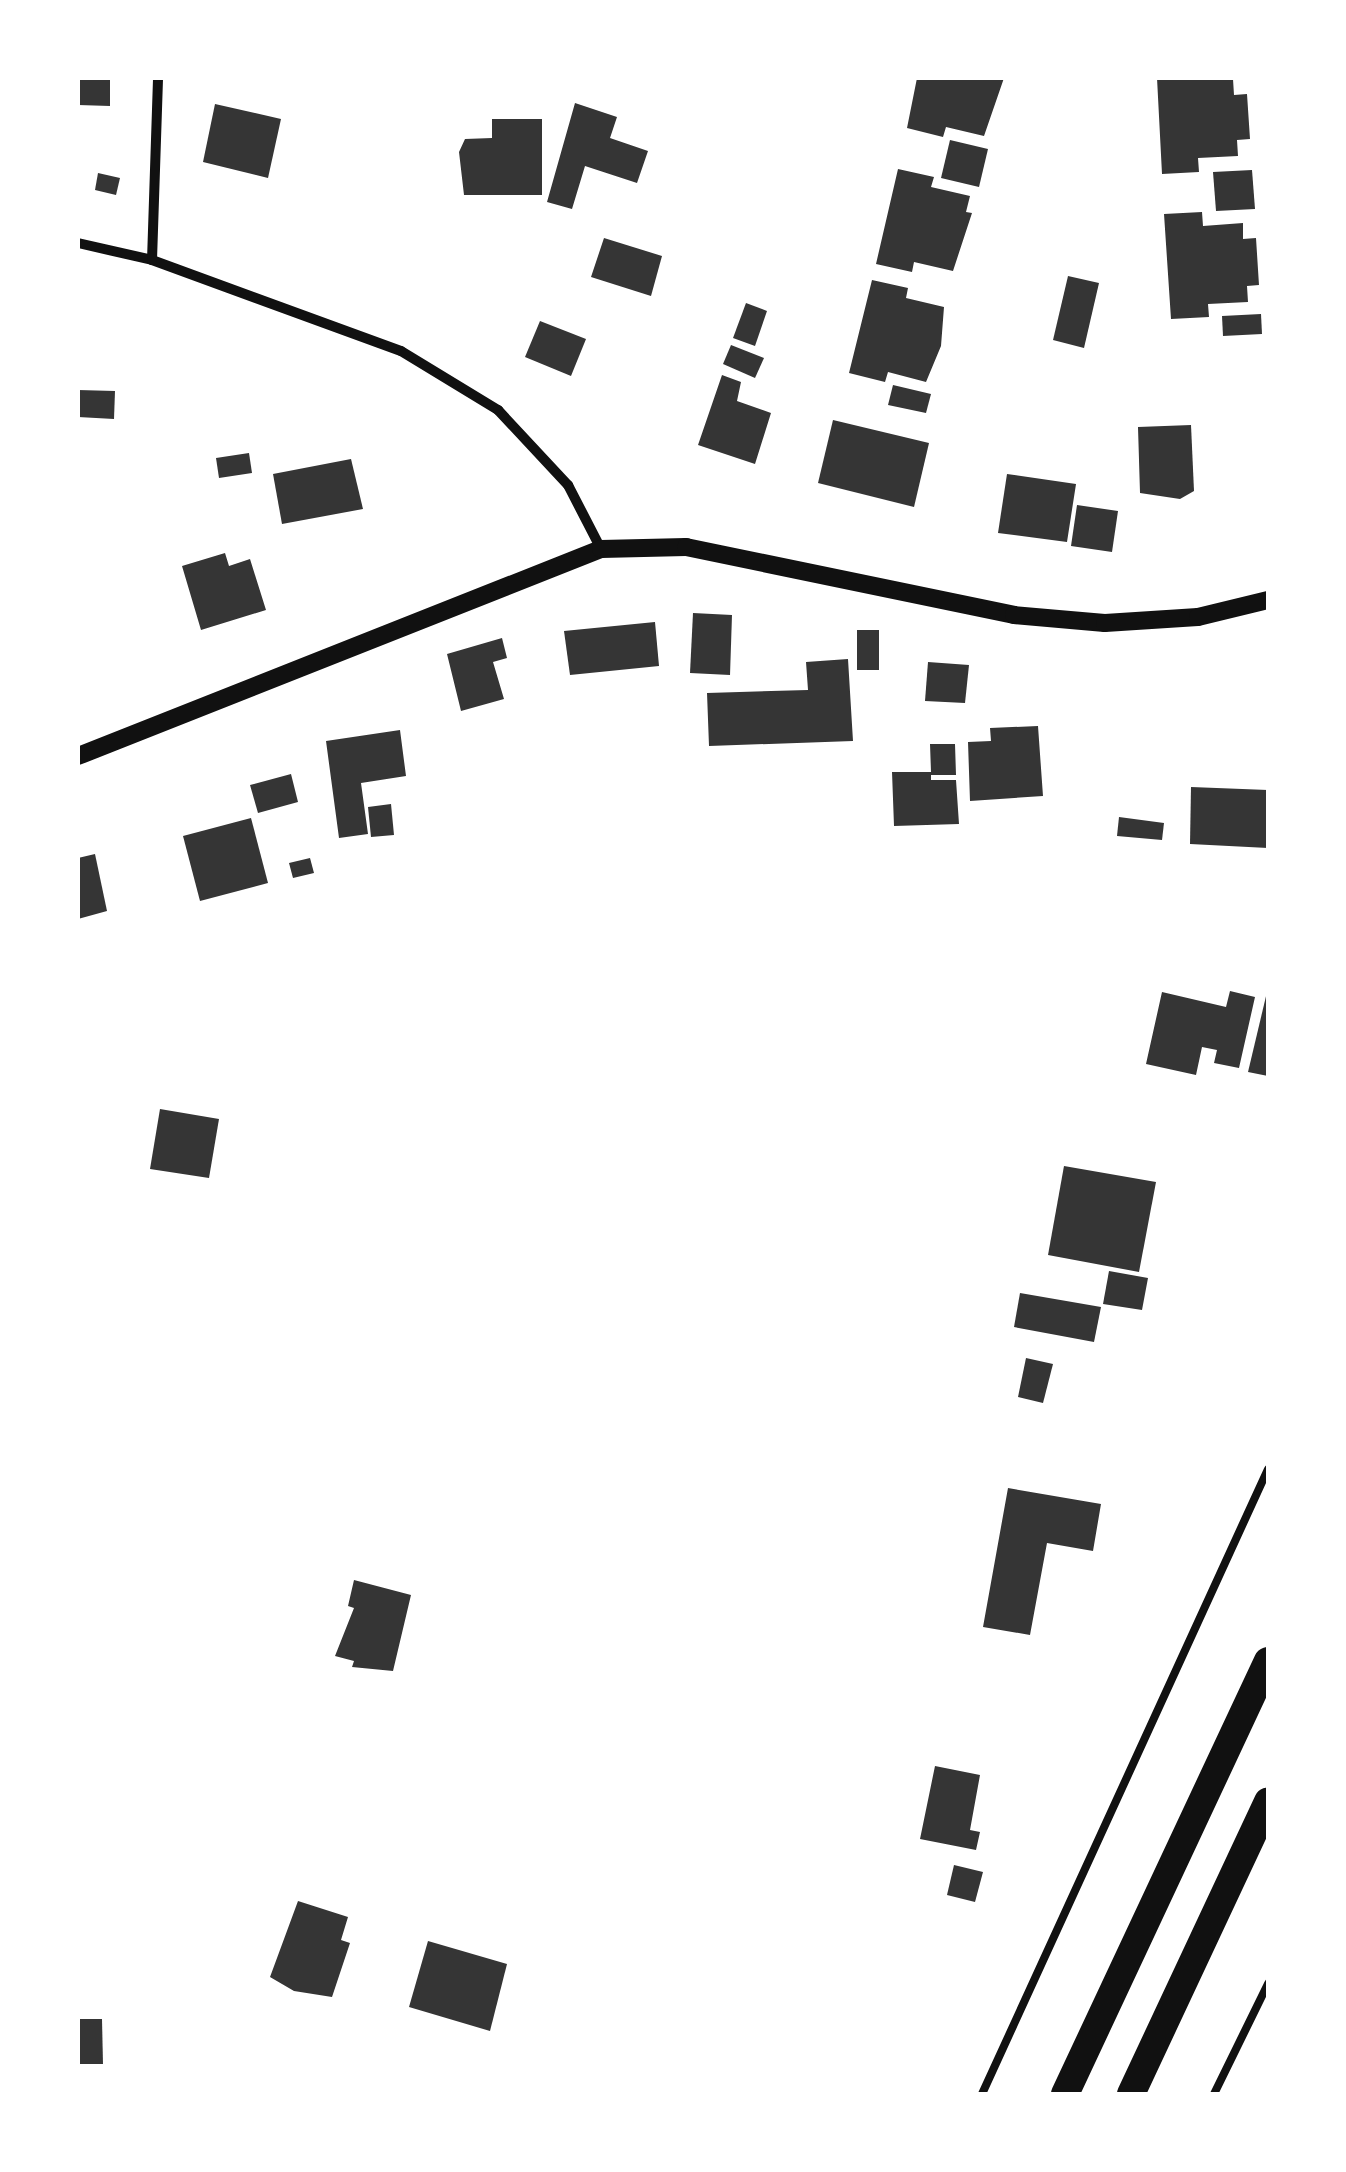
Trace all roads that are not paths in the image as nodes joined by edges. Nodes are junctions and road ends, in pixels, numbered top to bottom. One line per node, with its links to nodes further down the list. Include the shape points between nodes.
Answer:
1 (158, 78): 3 (street)
2 (78, 243): 3 (street)
3 (152, 260): 4 (street, via 402,351 489,404 568,485)
4 (601, 549): 5 (street, via 686,547 1014,615 1105,623 1198,617); 6 (street)
5 (1268, 600)
6 (78, 756)
7 (1268, 1468): 11 (lane)
8 (1268, 1662): 12 (highway)
9 (1268, 1802): 13 (highway)
10 (1268, 1984): 14 (lane)
11 (982, 2094)
12 (1065, 2094)
13 (1130, 2094)
14 (1214, 2094)

